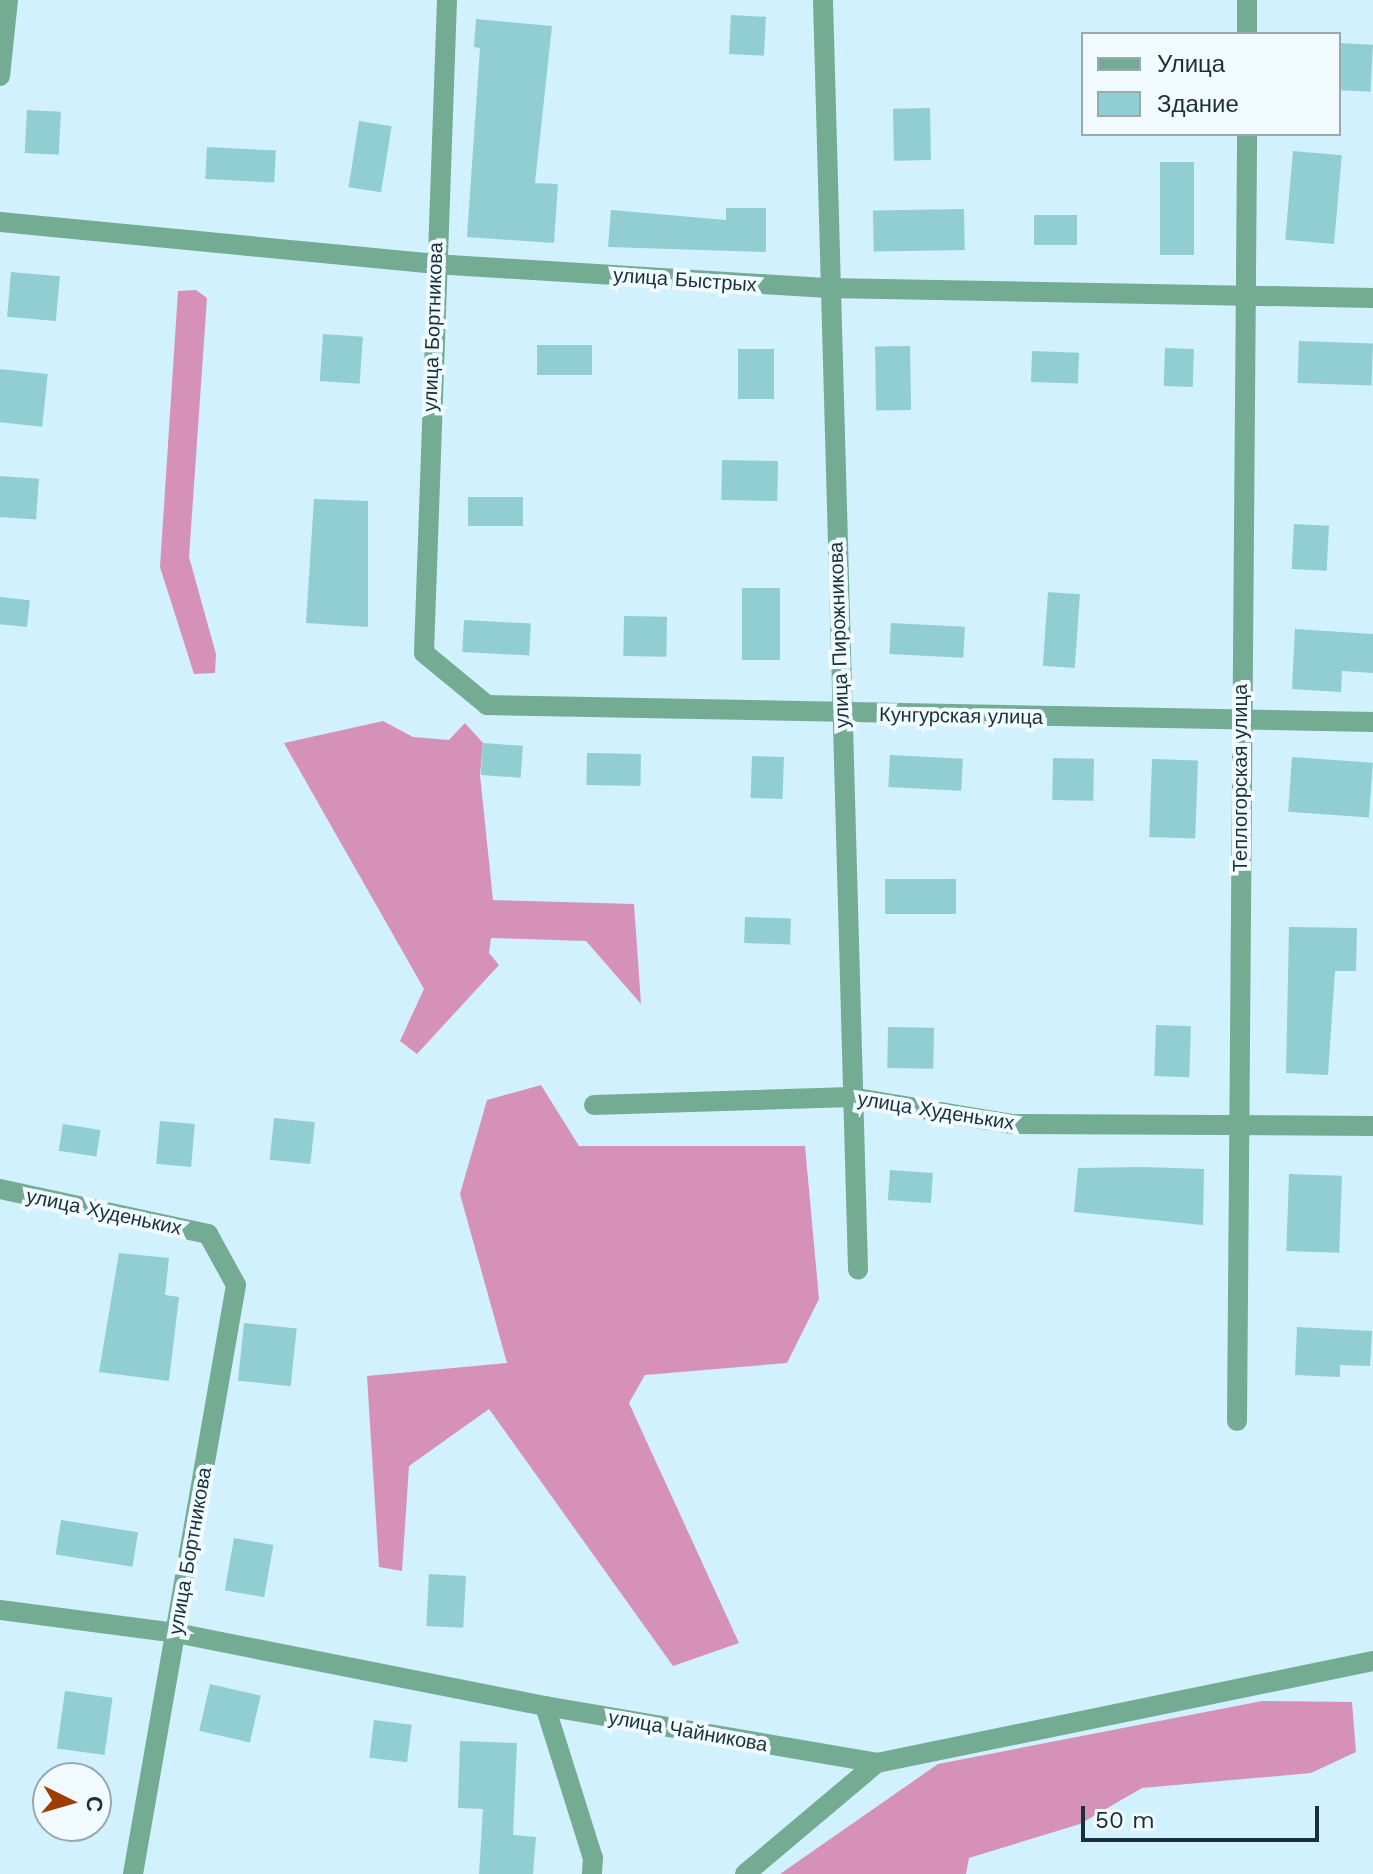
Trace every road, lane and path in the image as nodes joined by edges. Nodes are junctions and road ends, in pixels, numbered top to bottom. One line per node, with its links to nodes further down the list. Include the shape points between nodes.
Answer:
1 (8, 0): 6 (street)
2 (447, 0): 9 (street, улица Бортникова)
3 (823, 0): 10 (street, улица Пирожникова)
4 (1247, 0): 5 (street)
5 (1247, 32)
6 (0, 76)
7 (1247, 136): 11 (street, Теплогорская улица)
8 (0, 222): 9 (street, улица Быстрых)
9 (434, 264): 10 (street, улица Быстрых); 13 (street, улица Бортникова)
10 (828, 288): 11 (street, улица Быстрых); 14 (street, улица Пирожникова)
11 (1248, 298): 12 (street, улица Быстрых); 15 (street, Теплогорская улица)
12 (1373, 298)
13 (424, 653): 14 (street, Кунгурская улица, via 487,705)
14 (842, 713): 15 (street, Кунгурская улица); 17 (street, улица Пирожникова)
15 (1240, 721): 16 (street, Кунгурская улица); 19 (street, Теплогорская улица)
16 (1373, 722)
17 (851, 1097): 18 (street, улица Худеньких); 19 (street, улица Худеньких, via 1013,1124); 23 (street, улица Пирожникова)
18 (594, 1105)
19 (1239, 1124): 20 (street, улица Худеньких); 24 (street, Теплогорская улица)
20 (1373, 1126)
21 (0, 1189): 22 (street, улица Худеньких)
22 (208, 1234): 26 (street, улица Бортникова, via 236,1285)
23 (858, 1270)
24 (1237, 1421)
25 (0, 1610): 26 (street, улица Чайникова)
26 (176, 1633): 28 (street, улица Чайникова); 30 (street, улица Бортникова)
27 (1373, 1661): 29 (street, улица Чайникова)
28 (545, 1706): 29 (street, улица Чайникова); 31 (street, via 593,1858)
29 (877, 1763): 32 (street)
30 (133, 1874)
31 (592, 1874)
32 (745, 1874)

